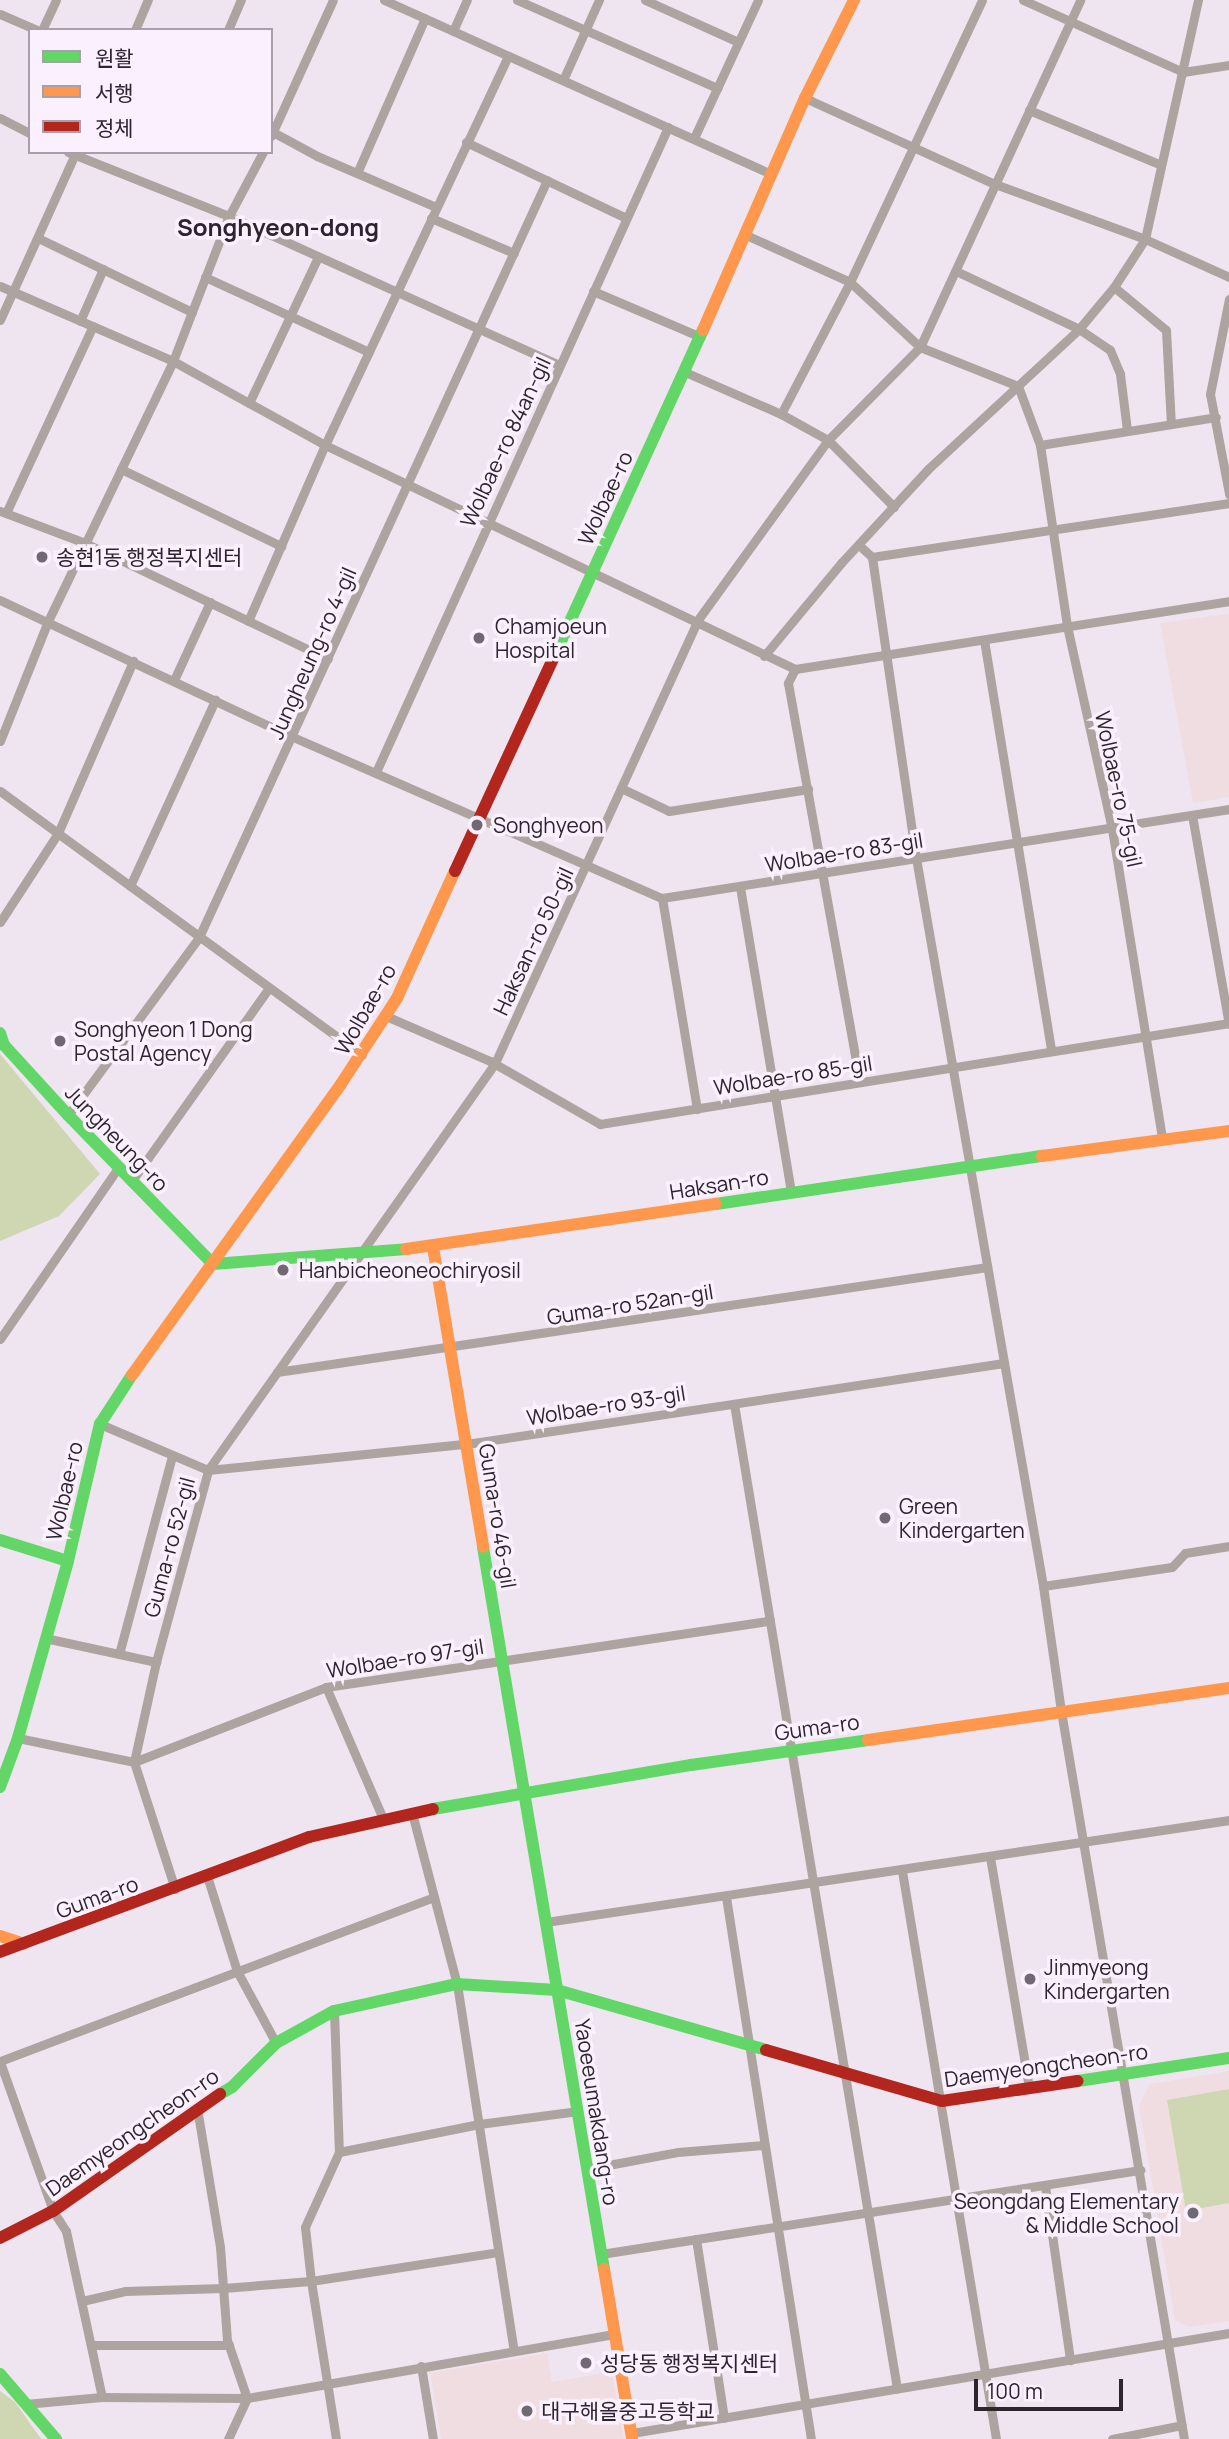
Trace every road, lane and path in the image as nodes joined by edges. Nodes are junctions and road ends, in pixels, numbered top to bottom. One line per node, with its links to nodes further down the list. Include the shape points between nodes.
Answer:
1 (56, 0): 20 (street)
2 (148, 0): 21 (street)
3 (241, 0): 22 (street)
4 (333, 0): 35 (street)
5 (384, 0): 17 (street)
6 (467, 0): 24 (street)
7 (517, 0): 23 (street)
8 (599, 0): 23 (street)
9 (645, 0): 25 (street)
10 (758, 0): 25 (street)
11 (854, 0): 31 (main road, Wolbae-ro)
12 (982, 0): 40 (street)
13 (1023, 0): 18 (street)
14 (1080, 0): 18 (street, Haksan-ro 50-gil)
15 (1198, 0): 28 (street)
16 (0, 14): 19 (street)
17 (425, 18): 24 (street); 45 (street)
18 (1070, 21): 28 (street); 32 (street, Haksan-ro 50-gil)
19 (34, 28)
20 (40, 28)
21 (136, 28)
22 (229, 28)
23 (585, 30): 29 (street); 30 (street)
24 (453, 31): 26 (street)
25 (738, 42): 30 (street)
26 (508, 56): 29 (street); 39 (street)
27 (1229, 65): 28 (street)
28 (1183, 72): 44 (street)
29 (563, 80): 34 (street)
30 (717, 88): 38 (street)
31 (805, 98): 40 (street); 46 (main road, Wolbae-ro)
32 (1029, 110): 44 (street); 48 (street, Haksan-ro 50-gil)
33 (0, 118): 36 (street)
34 (668, 127): 38 (street); 52 (street, Wolbae-ro 84an-gil)
35 (273, 131)
36 (28, 132)
37 (273, 133): 45 (street)
38 (694, 138): 46 (street)
39 (466, 142): 47 (street); 49 (street)
40 (914, 147): 48 (street); 62 (street)
41 (73, 154): 54 (street)
42 (75, 154): 50 (street)
43 (261, 154): 50 (street)
44 (1161, 165): 55 (street)
45 (357, 173): 49 (street)
46 (771, 174): 53 (main road, Wolbae-ro)
47 (547, 180): 52 (street); 56 (street, Jungheung-ro 4-gil)
48 (995, 184): 55 (street); 59 (street, Haksan-ro 50-gil)
49 (436, 207): 51 (street)
50 (229, 216): 57 (street); 61 (street)
51 (431, 218): 56 (street); 67 (street)
52 (626, 218): 65 (street, Wolbae-ro 84an-gil)
53 (746, 234): 62 (street); 76 (main road, Wolbae-ro)
54 (38, 238): 58 (street); 66 (street)
55 (1145, 239): 60 (street); 64 (street)
56 (514, 253): 74 (street, Jungheung-ro 4-gil)
57 (318, 257): 67 (street); 70 (street)
58 (103, 269): 69 (street); 72 (street)
59 (956, 271): 75 (street); 77 (street, Haksan-ro 50-gil)
60 (1229, 277)
61 (205, 278): 69 (street); 70 (street)
62 (850, 282): 77 (street); 84 (street)
63 (0, 286): 66 (street)
64 (1114, 287): 75 (street); 86 (street, via 1166,330)
65 (593, 291): 76 (street); 80 (street, Wolbae-ro 84an-gil)
66 (13, 292): 71 (street); 72 (street)
67 (396, 293): 74 (street); 78 (street)
68 (1229, 299): 85 (street, via 1210,394)
69 (192, 312): 79 (street)
70 (290, 316): 78 (street); 83 (street)
71 (0, 320)
72 (80, 321): 73 (street)
73 (93, 327): 79 (street); 96 (street)
74 (479, 330): 80 (street); 92 (street, Jungheung-ro 4-gil)
75 (1079, 330): 82 (street); 87 (street, via 1110,350 1120,374)
76 (701, 337): 81 (main road, Wolbae-ro)
77 (919, 348): 82 (street); 88 (street, Haksan-ro 50-gil)
78 (369, 352): 89 (street)
79 (173, 361): 83 (street); 91 (street)
80 (559, 365): 97 (street, Wolbae-ro 84an-gil)
81 (685, 372): 84 (street); 103 (main road, Wolbae-ro)
82 (1018, 386): 90 (street, Wolbae-ro 75-gil); 95 (street)
83 (249, 403): 89 (street)
84 (781, 414): 88 (street)
85 (1216, 417): 86 (street); 93 (street)
86 (1171, 424): 87 (street)
87 (1126, 430): 90 (street)
88 (828, 440): 95 (street); 109 (street, Haksan-ro 50-gil)
89 (325, 445): 92 (street); 101 (street)
90 (1040, 445): 98 (street, Wolbae-ro 75-gil)
91 (121, 469): 99 (street); 101 (street)
92 (408, 482): 97 (street); 114 (street, Jungheung-ro 4-gil)
93 (1229, 494)
94 (1229, 503): 98 (street)
95 (894, 507): 100 (street)
96 (3, 512): 99 (street)
97 (488, 520): 103 (street); 121 (street, Wolbae-ro 84an-gil)
98 (1051, 531): 102 (street); 110 (street, Wolbae-ro 75-gil)
99 (85, 543): 106 (street); 107 (street)
100 (859, 545): 102 (street); 112 (street)
101 (281, 546): 108 (street)
102 (872, 557): 113 (street)
103 (592, 572): 109 (street); 127 (main road, Wolbae-ro)
104 (0, 600): 107 (street)
105 (1229, 601): 110 (street)
106 (210, 602): 108 (street); 117 (street)
107 (48, 621): 115 (street); 120 (street)
108 (248, 621): 114 (street)
109 (697, 621): 112 (street); 122 (street, Haksan-ro 50-gil)
110 (1067, 626): 111 (street); 128 (street, Wolbae-ro 75-gil)
111 (984, 640): 113 (street); 130 (street)
112 (764, 656): 116 (street)
113 (885, 656): 116 (street); 131 (street)
114 (328, 659): 119 (street, Jungheung-ro 4-gil)
115 (133, 661): 117 (street); 129 (street)
116 (795, 669): 123 (street, via 788,683)
117 (174, 680): 118 (street)
118 (215, 700): 119 (street); 134 (street)
119 (293, 737): 121 (street); 138 (street, Jungheung-ro 4-gil)
120 (0, 741)
121 (376, 772): 127 (street)
122 (621, 788): 123 (street, via 669,811); 132 (street, Haksan-ro 50-gil)
123 (808, 789): 133 (street)
124 (0, 791): 129 (street)
125 (1229, 809): 126 (street, Wolbae-ro 83-gil)
126 (1192, 815): 128 (street, Wolbae-ro 83-gil); 141 (street)
127 (480, 817): 132 (street); 140 (main road, Wolbae-ro)
128 (1112, 829): 130 (street, Wolbae-ro 83-gil); 143 (street, Wolbae-ro 75-gil)
129 (58, 833): 134 (street); 137 (street)
130 (1016, 843): 131 (street, Wolbae-ro 83-gil); 144 (street)
131 (916, 858): 133 (street, Wolbae-ro 83-gil); 147 (street)
132 (587, 866): 136 (street); 146 (street, Haksan-ro 50-gil)
133 (823, 872): 135 (street, Wolbae-ro 83-gil); 148 (street)
134 (130, 886): 138 (street)
135 (740, 887): 136 (street, Wolbae-ro 83-gil); 149 (street)
136 (662, 898): 150 (street)
137 (0, 922)
138 (200, 937): 139 (street); 151 (street, Jungheung-ro 4-gil)
139 (269, 988): 145 (street); 156 (street)
140 (386, 1016): 145 (main road, Wolbae-ro); 146 (street, Wolbae-ro 85-gil)
141 (1229, 1024): 143 (street, Wolbae-ro 85-gil)
142 (0, 1033): 151 (main road, Jungheung-ro, via 4,1045)
143 (1145, 1036): 144 (street, Wolbae-ro 85-gil); 153 (street, Wolbae-ro 75-gil)
144 (1051, 1051): 147 (street, Wolbae-ro 85-gil)
145 (362, 1055): 160 (main road, Wolbae-ro)
146 (495, 1063): 150 (street, Wolbae-ro 85-gil, via 600,1124); 159 (street, Haksan-ro 50-gil)
147 (955, 1067): 148 (street, Wolbae-ro 85-gil); 154 (street)
148 (860, 1083): 149 (street, Wolbae-ro 85-gil)
149 (774, 1096): 150 (street, Wolbae-ro 85-gil); 157 (street)
150 (697, 1109)
151 (68, 1115): 155 (main road, Jungheung-ro)
152 (1229, 1131): 153 (main road, Haksan-ro)
153 (1162, 1139): 154 (main road, Haksan-ro)
154 (970, 1166): 157 (main road, Haksan-ro); 161 (street)
155 (118, 1168): 156 (main road, Jungheung-ro); 162 (street)
156 (131, 1182): 160 (main road, Jungheung-ro)
157 (791, 1193): 158 (main road, Haksan-ro)
158 (433, 1247): 159 (main road, Haksan-ro); 163 (main road, Guma-ro 46-gil)
159 (360, 1253): 160 (main road, Haksan-ro); 165 (street, Guma-ro 52-gil)
160 (213, 1264): 167 (main road, Wolbae-ro)
161 (987, 1267): 163 (street, Guma-ro 52an-gil); 164 (street)
162 (0, 1339)
163 (450, 1349): 165 (street, Guma-ro 52an-gil); 168 (main road, Guma-ro 46-gil)
164 (1004, 1363): 166 (street, Wolbae-ro 93-gil); 174 (street)
165 (277, 1372): 170 (street, Guma-ro 52-gil)
166 (734, 1404): 168 (street, Wolbae-ro 93-gil); 175 (street)
167 (100, 1424): 169 (street, Wolbae-ro 93-gil); 173 (main road, Wolbae-ro)
168 (466, 1444): 170 (street, Wolbae-ro 93-gil); 178 (main road, Guma-ro 46-gil)
169 (172, 1456): 170 (street, Wolbae-ro 93-gil); 177 (street)
170 (208, 1470): 179 (street, Guma-ro 52-gil)
171 (0, 1540): 173 (main road)
172 (1229, 1546): 174 (street, via 1185,1553 1172,1567)
173 (68, 1561): 176 (main road, Wolbae-ro)
174 (1043, 1586): 182 (street)
175 (770, 1621): 178 (street, Wolbae-ro 97-gil); 184 (street)
176 (45, 1638): 177 (street); 183 (main road, Wolbae-ro)
177 (118, 1654): 179 (street)
178 (502, 1660): 180 (street, Wolbae-ro 97-gil); 187 (main road, Guma-ro 46-gil)
179 (156, 1662): 185 (street, Guma-ro 52-gil)
180 (326, 1687): 185 (street, Wolbae-ro 97-gil); 189 (street)
181 (1229, 1688): 182 (main road, Guma-ro)
182 (1061, 1711): 184 (main road, Guma-ro); 191 (street)
183 (18, 1738): 185 (street); 186 (main road, Wolbae-ro)
184 (793, 1750): 187 (main road, Guma-ro); 195 (street)
185 (134, 1762): 196 (street)
186 (0, 1787)
187 (524, 1791): 188 (main road, Guma-ro); 199 (main road, Yaoeeumakdang-ro)
188 (412, 1813): 189 (main road, Guma-ro); 197 (street)
189 (383, 1819): 194 (main road, Guma-ro, via 309,1838)
190 (1229, 1820): 191 (street)
191 (1084, 1844): 192 (street); 212 (street)
192 (990, 1857): 193 (street); 213 (street)
193 (902, 1871): 195 (street); 214 (street)
194 (207, 1876): 196 (main road, Guma-ro); 203 (street)
195 (814, 1883): 198 (street); 211 (street)
196 (175, 1889): 201 (main road, Guma-ro)
197 (433, 1897): 203 (street); 204 (street)
198 (726, 1897): 199 (street); 208 (street)
199 (546, 1922): 205 (main road, Yaoeeumakdang-ro)
200 (0, 1936): 201 (main road)
201 (24, 1944): 202 (main road, Guma-ro)
202 (0, 1952)
203 (237, 1971): 207 (street); 210 (street)
204 (457, 1984): 205 (main road, Daemyeongcheon-ro); 206 (main road, Daemyeongcheon-ro); 217 (street)
205 (557, 1990): 208 (main road, Daemyeongcheon-ro); 216 (main road, Yaoeeumakdang-ro)
206 (334, 2011): 207 (main road, Daemyeongcheon-ro); 219 (street)
207 (276, 2043): 215 (main road, Daemyeongcheon-ro, via 232,2087)
208 (748, 2045): 211 (main road, Daemyeongcheon-ro); 218 (street)
209 (1229, 2058): 212 (main road, Daemyeongcheon-ro)
210 (0, 2061): 224 (street)
211 (845, 2073): 214 (main road, Daemyeongcheon-ro); 225 (street)
212 (1123, 2073): 213 (main road, Daemyeongcheon-ro); 221 (street)
213 (1028, 2088): 214 (main road, Daemyeongcheon-ro)
214 (942, 2101): 223 (street)
215 (197, 2108): 224 (main road, Daemyeongcheon-ro); 232 (street)
216 (578, 2110): 217 (street); 220 (main road, Yaoeeumakdang-ro)
217 (478, 2124): 219 (street); 229 (street)
218 (764, 2145): 220 (street, via 678,2152); 226 (street)
219 (339, 2152): 231 (street, via 305,2227)
220 (587, 2169): 230 (main road, Yaoeeumakdang-ro)
221 (1140, 2170): 222 (street); 236 (street)
222 (1045, 2186): 223 (street); 240 (street)
223 (958, 2200): 225 (street); 243 (street)
224 (53, 2211): 227 (main road, Daemyeongcheon-ro); 233 (street, via 66,2231)
225 (868, 2213): 226 (street); 245 (street)
226 (778, 2227): 228 (street); 249 (street)
227 (0, 2238)
228 (696, 2239): 230 (street); 250 (street)
229 (498, 2252): 231 (street); 239 (street)
230 (601, 2254): 235 (main road, Yaoeeumakdang-ro)
231 (310, 2281): 232 (street); 244 (street)
232 (223, 2288): 233 (street, via 125,2291); 237 (street)
233 (82, 2301): 238 (street)
234 (1229, 2333): 236 (street)
235 (615, 2334): 239 (street); 252 (main road, Yaoeeumakdang-ro)
236 (1168, 2342): 240 (street); 251 (street)
237 (229, 2345): 238 (street); 247 (street)
238 (92, 2346): 246 (street)
239 (514, 2351): 241 (street)
240 (1070, 2360): 243 (street)
241 (421, 2366): 244 (street); 256 (street)
242 (0, 2374): 248 (main road)
243 (986, 2374): 245 (street); 258 (street)
244 (328, 2382): 247 (street); 255 (street)
245 (897, 2389): 249 (street)
246 (102, 2397): 247 (street); 248 (street)
247 (247, 2398): 254 (street)
248 (25, 2404): 253 (main road)
249 (806, 2404): 250 (street); 257 (street)
250 (724, 2418): 252 (street)
251 (1182, 2425): 259 (street); 260 (street)
252 (632, 2436)
253 (56, 2439)
254 (228, 2439)
255 (336, 2439)
256 (433, 2439)
257 (811, 2439)
258 (996, 2439)
259 (1112, 2439)
260 (1184, 2439)

